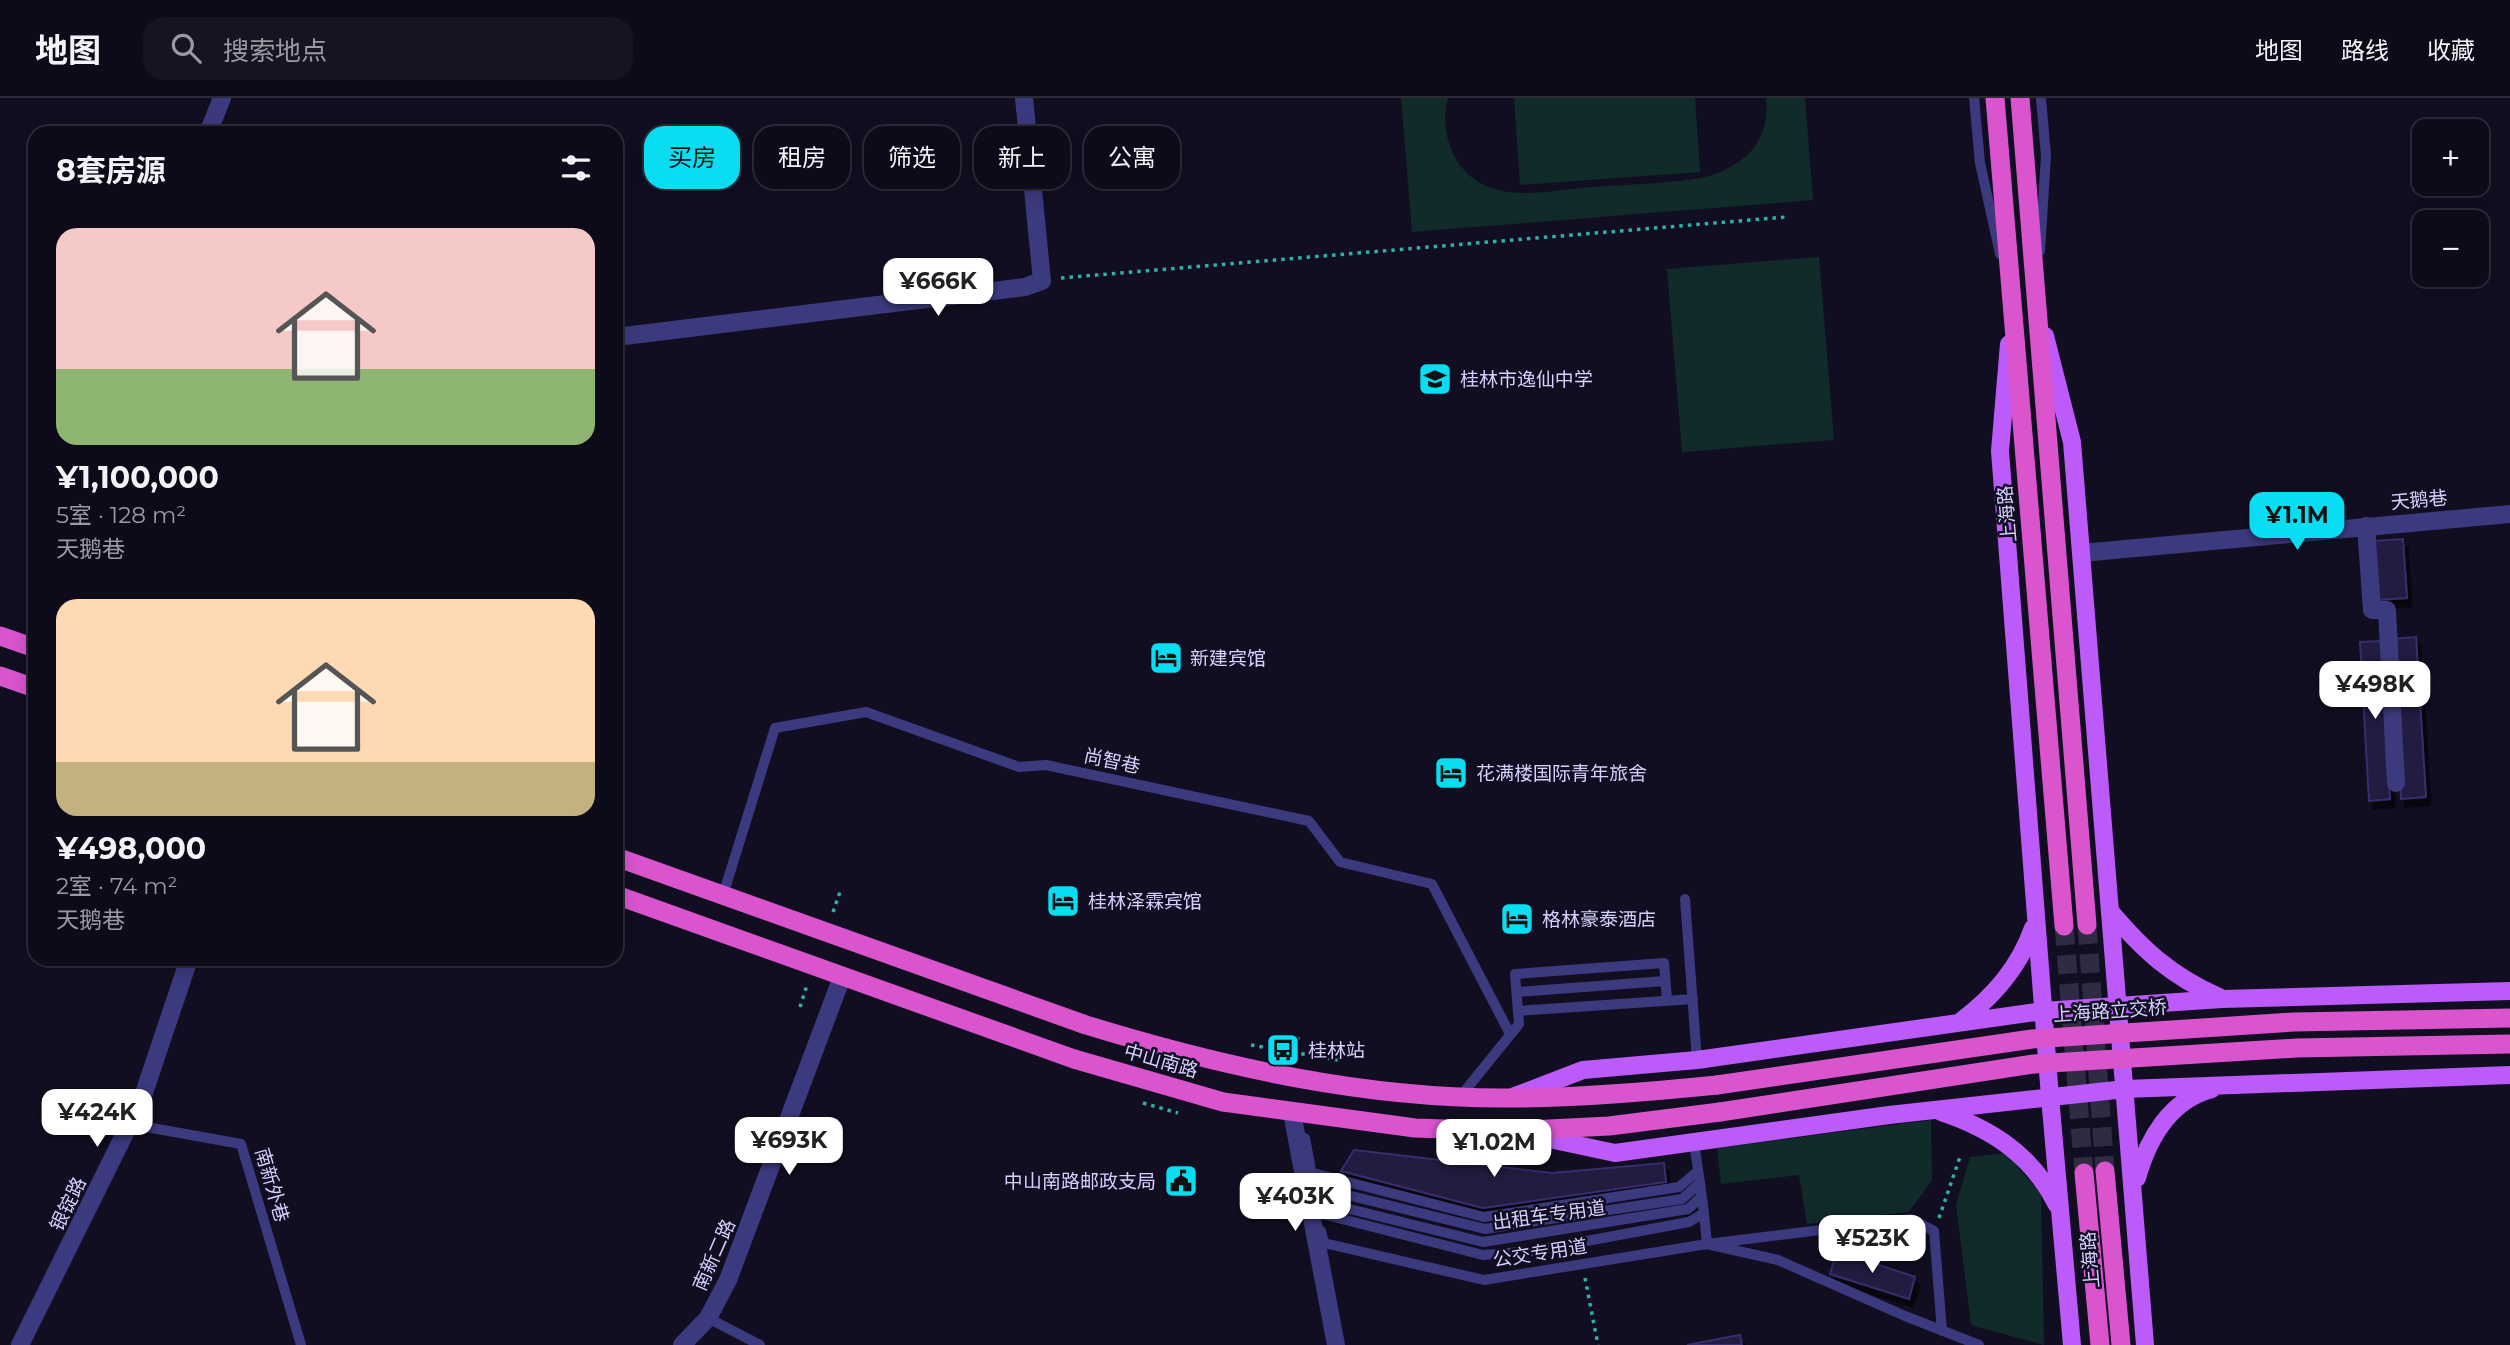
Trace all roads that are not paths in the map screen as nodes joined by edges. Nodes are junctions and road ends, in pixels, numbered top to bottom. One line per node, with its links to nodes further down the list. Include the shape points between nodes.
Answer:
1 (222, 98): 7 (street)
2 (1024, 98): 10 (street, via 1042,281 1025,287)
3 (1974, 98): 9 (lane, via 1980,163)
4 (1995, 98): 9 (highway, 上海路)
5 (2020, 98): 8 (highway)
6 (2041, 98): 8 (lane, via 2046,156)
7 (211, 126)
8 (2037, 306): 13 (main road, via 2072,442); 25 (highway)
9 (2013, 308): 24 (main road, via 2000,451); 26 (highway, 上海路)
10 (623, 336)
11 (2510, 514): 12 (street, 天鹅巷)
12 (2366, 526): 13 (street, 天鹅巷); 18 (street, via 2372,610 2387,610)
13 (2081, 553): 23 (main road)
14 (0, 636): 15 (highway)
15 (28, 646)
16 (0, 676): 17 (highway)
17 (28, 686)
18 (2396, 783)
19 (623, 859): 20 (highway, 中山南路)
20 (723, 895): 40 (lane, 尚智巷, via 775,728 866,712 1018,767 1046,765 1309,821 1340,862 1432,884); 47 (highway, 中山南路, via 1161,1048 1291,1078)
21 (623, 898): 28 (highway, 中山南路)
22 (1685, 899): 32 (lane)
23 (2110, 911): 33 (main road, via 2139,946 2184,982); 35 (main road)
24 (2036, 921): 37 (main road); 39 (main road, via 2024,954 1989,1000)
25 (2087, 925)
26 (2064, 926)
27 (187, 966): 52 (street, 银锭路)
28 (842, 976): 51 (highway, 中山南路, via 1138,1079 1223,1102); 68 (street, 南新二路, via 749,1231)
29 (1665, 981): 31 (lane); 31 (lane, via 1664,963 1515,974); 34 (lane)
30 (2510, 991): 33 (main road)
31 (1517, 992): 36 (lane)
32 (1693, 999): 34 (lane); 42 (lane)
33 (2222, 999): 35 (main road)
34 (1667, 1000): 36 (lane)
35 (2119, 1004): 37 (main road); 46 (main road)
36 (1518, 1011): 40 (lane, via 1519,1024)
37 (2043, 1011): 39 (main road); 48 (main road)
38 (2510, 1018): 44 (highway, 上海路立交桥, bridge, via 2294,1022 2032,1039)
39 (1958, 1024): 42 (main road)
40 (1510, 1034): 47 (lane)
41 (2510, 1044): 53 (highway, 中山南路, bridge, via 2284,1049 2034,1064 1720,1112 1609,1126)
42 (1697, 1060): 49 (main road, via 1583,1070)
43 (2510, 1075): 45 (main road)
44 (1717, 1085): 49 (highway, 中山南路, via 1607,1096)
45 (2227, 1085): 46 (main road); 61 (main road, via 2201,1092 2173,1109 2144,1156)
46 (2125, 1090): 48 (main road); 61 (main road)
47 (1460, 1097): 49 (highway, 中山南路)
48 (2050, 1097): 50 (main road); 64 (main road)
49 (1508, 1098)
50 (1934, 1110): 54 (main road); 64 (main road, via 1975,1123 2008,1143 2048,1187)
51 (1297, 1114): 53 (highway, 中山南路, via 1415,1128); 58 (lane, 公交专用道); 74 (street)
52 (130, 1124): 70 (street, 银锭路); 71 (lane, 南新外巷, via 241,1144)
53 (1508, 1131): 54 (main road, via 1615,1153)
54 (1694, 1143): 55 (lane)
55 (1698, 1171): 58 (lane, via 1679,1187 1484,1217); 59 (lane)
56 (2105, 1171): 78 (highway, 上海路)
57 (2084, 1172): 77 (highway, 上海路)
58 (1312, 1173): 60 (lane, 公交专用道)
59 (1700, 1184): 60 (lane, via 1682,1199 1485,1229); 62 (lane)
60 (1315, 1187): 63 (lane, 公交专用道)
61 (2134, 1192): 79 (main road)
62 (1701, 1197): 63 (lane, 出租车专用道, via 1688,1209 1483,1242); 66 (lane)
63 (1317, 1201): 65 (lane, 公交专用道)
64 (2060, 1212): 76 (main road)
65 (1318, 1213): 66 (lane, 出租车专用道, via 1483,1255 1533,1251 1689,1222); 67 (lane, 公交专用道, via 1324,1243 1483,1280)
66 (1704, 1213): 67 (lane)
67 (1707, 1244): 69 (lane, 公交专用道, via 1778,1259); 69 (lane, via 1911,1219 1934,1231)
68 (708, 1318): 72 (street, 南新二路); 73 (lane)
69 (1942, 1331): 75 (lane)
70 (20, 1345)
71 (301, 1345)
72 (682, 1345)
73 (760, 1345)
74 (1336, 1345)
75 (1979, 1345)
76 (2072, 1345)
77 (2099, 1345)
78 (2121, 1345)
79 (2145, 1345)

